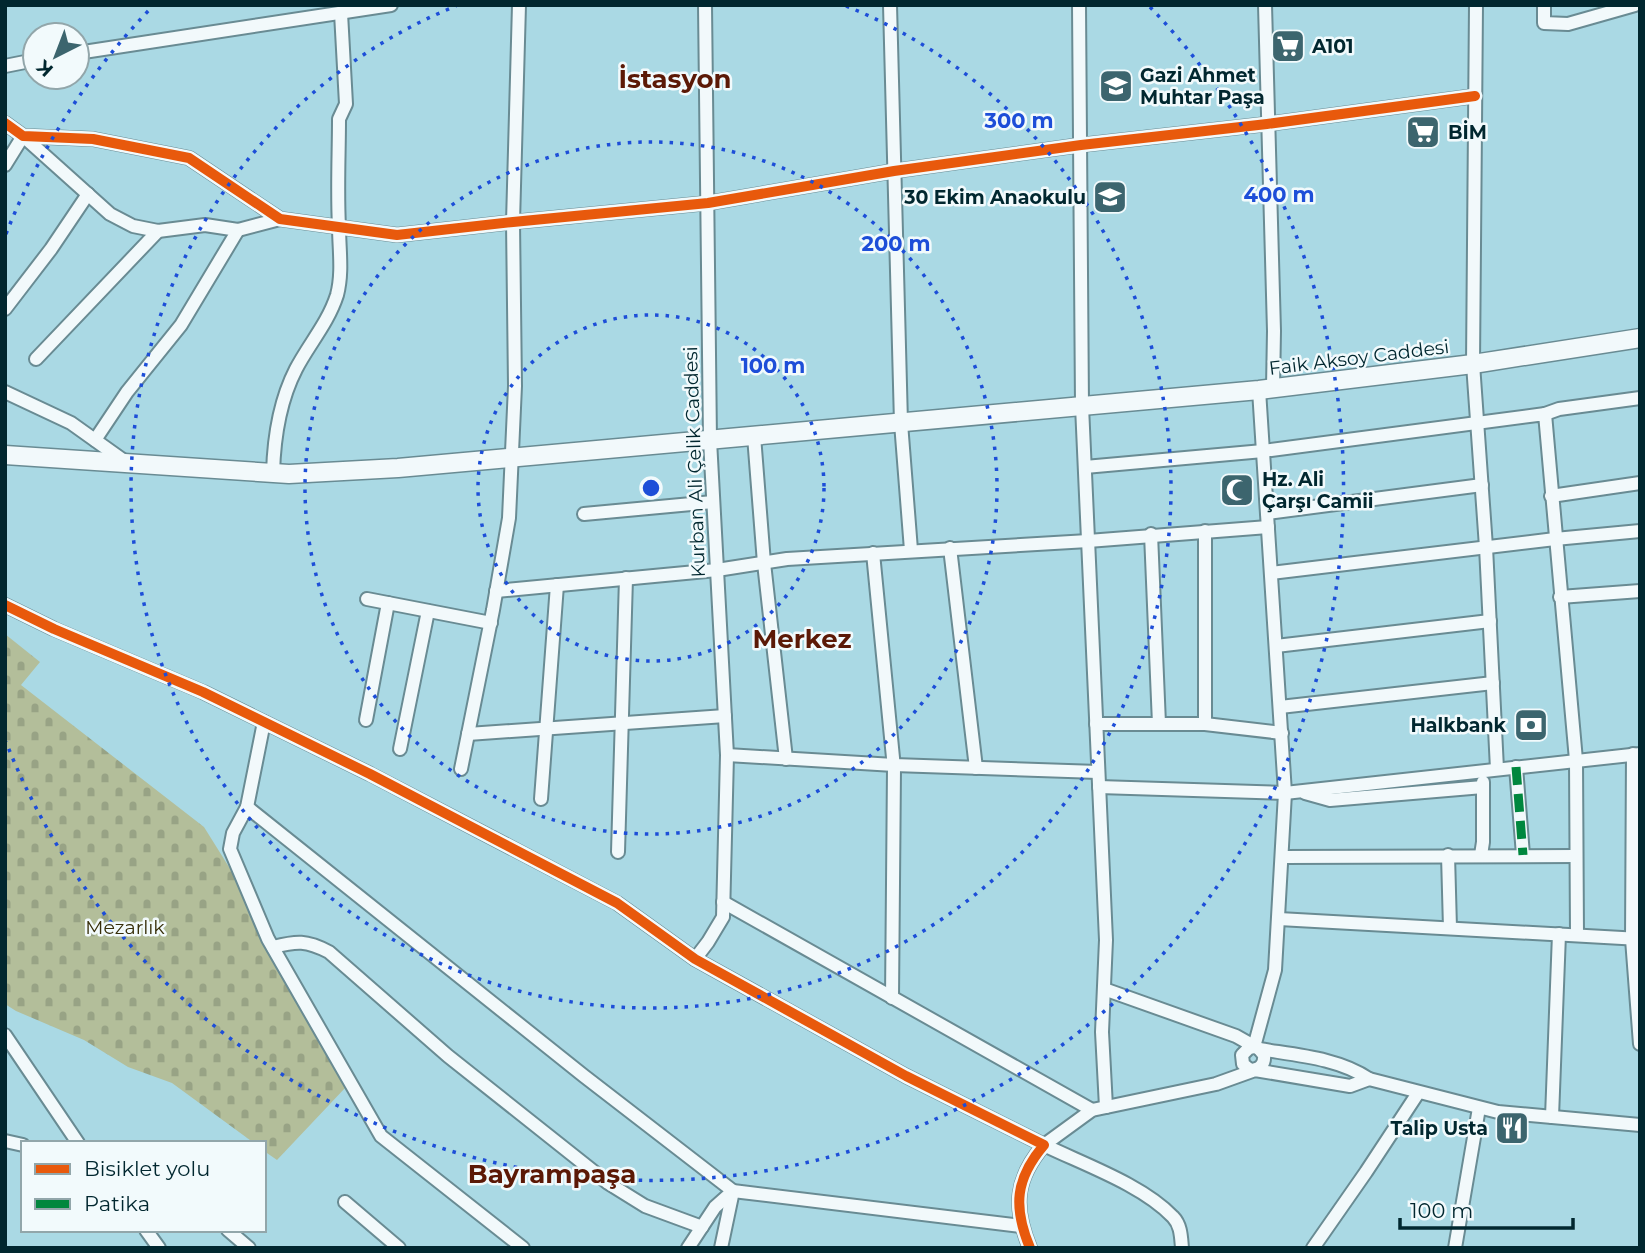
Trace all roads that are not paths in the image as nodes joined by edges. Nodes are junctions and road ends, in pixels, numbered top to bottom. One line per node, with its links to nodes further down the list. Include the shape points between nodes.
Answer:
1 (391, 5): 11 (street)
2 (519, 5): 23 (street)
3 (705, 5): 21 (street, Kurban Ali Çelik Caddesi)
4 (890, 5): 19 (street)
5 (1079, 5): 17 (street)
6 (1265, 5): 15 (street)
7 (1476, 5): 13 (street)
8 (1544, 5): 9 (street, via 1544,23 1567,24)
9 (1635, 5)
10 (327, 10): 11 (street); 12 (street)
11 (341, 13): 24 (street, via 346,104 339,119)
12 (91, 51)
13 (1475, 96): 15 (street); 30 (street)
14 (5, 123): 16 (street)
15 (1267, 124): 17 (street); 31 (street, via 1274,331)
16 (23, 136): 18 (street); 20 (street); 22 (street, via 93,139 189,158)
17 (1081, 145): 19 (street); 34 (street)
18 (5, 165)
19 (894, 171): 21 (street); 36 (street)
20 (88, 194): 26 (street, via 110,214 133,226); 27 (street)
21 (708, 203): 23 (street); 40 (street, Kurban Ali Çelik Caddesi)
22 (280, 219): 24 (street); 25 (street)
23 (513, 222): 24 (street, via 397,235); 43 (street)
24 (339, 227): 46 (street, via 337,293 288,388 274,438)
25 (238, 230): 26 (street, via 205,225); 39 (street, via 181,325)
26 (158, 231): 29 (street)
27 (5, 309)
28 (1640, 338): 30 (main road, Faik Aksoy Caddesi)
29 (36, 359)
30 (1473, 364): 31 (main road, Faik Aksoy Caddesi); 37 (street)
31 (1266, 388): 34 (main road, Faik Aksoy Caddesi); 41 (street)
32 (5, 392): 39 (street, via 71,423)
33 (1640, 398): 35 (street)
34 (1082, 406): 36 (main road, Faik Aksoy Caddesi); 45 (street)
35 (1545, 414): 37 (street); 49 (street)
36 (901, 423): 38 (main road, Faik Aksoy Caddesi); 60 (street)
37 (1477, 423): 41 (street); 48 (street)
38 (754, 436): 40 (main road, Faik Aksoy Caddesi); 62 (street)
39 (95, 440): 44 (street)
40 (710, 440): 43 (main road, Faik Aksoy Caddesi); 50 (street, Kurban Ali Çelik Caddesi)
41 (1263, 451): 45 (street); 52 (street)
42 (5, 455): 44 (main road, Faik Aksoy Caddesi)
43 (512, 459): 46 (main road, Faik Aksoy Caddesi); 67 (street, via 509,518)
44 (127, 464): 46 (main road, Faik Aksoy Caddesi)
45 (1085, 467): 57 (street)
46 (273, 473)
47 (1640, 483): 49 (street)
48 (1482, 485): 52 (street); 58 (street)
49 (1551, 496): 56 (street)
50 (713, 502): 51 (street); 63 (street, Kurban Ali Çelik Caddesi)
51 (584, 514)
52 (1268, 520): 53 (street); 64 (street)
53 (1205, 531): 55 (street); 85 (street)
54 (1640, 531): 56 (street)
55 (1151, 534): 57 (street); 84 (street)
56 (1555, 539): 58 (street); 69 (street)
57 (1088, 541): 59 (street); 83 (street)
58 (1486, 547): 64 (street); 74 (street)
59 (950, 548): 60 (street); 96 (street)
60 (911, 550): 61 (street)
61 (873, 553): 62 (street); 94 (street)
62 (764, 563): 63 (street); 92 (street)
63 (717, 570): 65 (street); 79 (street, Kurban Ali Çelik Caddesi)
64 (1271, 573): 76 (street)
65 (626, 579): 66 (street); 82 (street)
66 (557, 585): 67 (street); 86 (street)
67 (496, 591): 75 (street)
68 (1640, 591): 69 (street)
69 (1560, 597): 93 (street)
70 (367, 599): 71 (street)
71 (388, 603): 73 (street); 80 (street)
72 (5, 606): 81 (street)
73 (428, 611): 75 (street); 89 (street)
74 (1490, 621): 76 (street); 77 (street)
75 (491, 623): 88 (street)
76 (1276, 646): 78 (street)
77 (1493, 683): 78 (street); 98 (street)
78 (1280, 707): 87 (street)
79 (724, 716): 82 (street); 91 (street, Kurban Ali Çelik Caddesi)
80 (366, 720)
81 (264, 722): 105 (street); 119 (street, via 617,903)
82 (623, 723): 86 (street); 106 (street)
83 (1096, 724): 84 (street); 100 (street)
84 (1159, 724): 85 (street)
85 (1205, 724): 87 (street)
86 (545, 728): 88 (street); 104 (street)
87 (1282, 733): 103 (street)
88 (468, 734): 97 (street)
89 (400, 749)
90 (1636, 754): 93 (street); 117 (street)
91 (727, 755): 92 (street); 112 (street, Kurban Ali Çelik Caddesi)
92 (786, 758): 94 (street)
93 (1576, 760): 95 (street); 110 (street)
94 (894, 765): 96 (street); 121 (street)
95 (1516, 767): 98 (street); 109 (street)
96 (976, 768): 100 (street)
97 (461, 769)
98 (1497, 769): 99 (street)
99 (1483, 771): 102 (street); 103 (street)
100 (1098, 772): 101 (street)
101 (1099, 787): 103 (street); 120 (street)
102 (1483, 787): 103 (street, via 1330,800); 108 (street)
103 (1292, 792): 111 (street)
104 (541, 799)
105 (247, 807): 118 (street, via 230,849); 135 (street)
106 (618, 852)
107 (1448, 855): 108 (street); 111 (street); 114 (street)
108 (1481, 855): 109 (street)
109 (1523, 855): 110 (street)
110 (1576, 856): 116 (street)
111 (1283, 857): 113 (street)
112 (723, 902): 119 (street, Kurban Ali Çelik Caddesi, via 723,917); 121 (street)
113 (1279, 919): 114 (street); 124 (street, via 1275,970)
114 (1450, 928): 115 (street)
115 (1559, 934): 116 (street); 131 (street)
116 (1577, 935): 117 (street)
117 (1636, 939): 123 (street)
118 (273, 947): 138 (street, via 295,941 329,952 448,1056 608,1183 645,1206); 144 (street, via 381,1136)
119 (695, 960): 134 (street, via 906,1076)
120 (1104, 989): 124 (street, via 1236,1035); 128 (street)
121 (892, 998): 130 (street)
122 (5, 1035): 133 (street)
123 (1640, 1044)
124 (1256, 1048): 125 (street, via 1264,1060); 125 (street, via 1244,1051 1241,1060 1246,1068); 126 (street, via 1355,1070)
125 (1255, 1070): 126 (street, via 1350,1086); 128 (street, via 1216,1084)
126 (1369, 1080): 127 (street)
127 (1418, 1093): 129 (street); 149 (street)
128 (1106, 1107): 130 (street)
129 (1479, 1108): 131 (street); 150 (street)
130 (1092, 1110): 134 (street)
131 (1552, 1117): 132 (street)
132 (1640, 1125)
133 (77, 1141)
134 (1044, 1145): 137 (street, via 1030,1161 1021,1184); 148 (street, via 1137,1189 1174,1218)
135 (733, 1191): 137 (street); 138 (street); 146 (street)
136 (345, 1202): 143 (street)
137 (1021, 1226): 147 (street)
138 (702, 1227): 145 (street)
139 (147, 1232): 141 (street)
140 (230, 1232): 142 (street)
141 (159, 1248)
142 (249, 1248)
143 (399, 1248)
144 (523, 1248)
145 (688, 1248)
146 (721, 1248)
147 (1030, 1248)
148 (1182, 1248)
149 (1312, 1248)
150 (1455, 1248)

